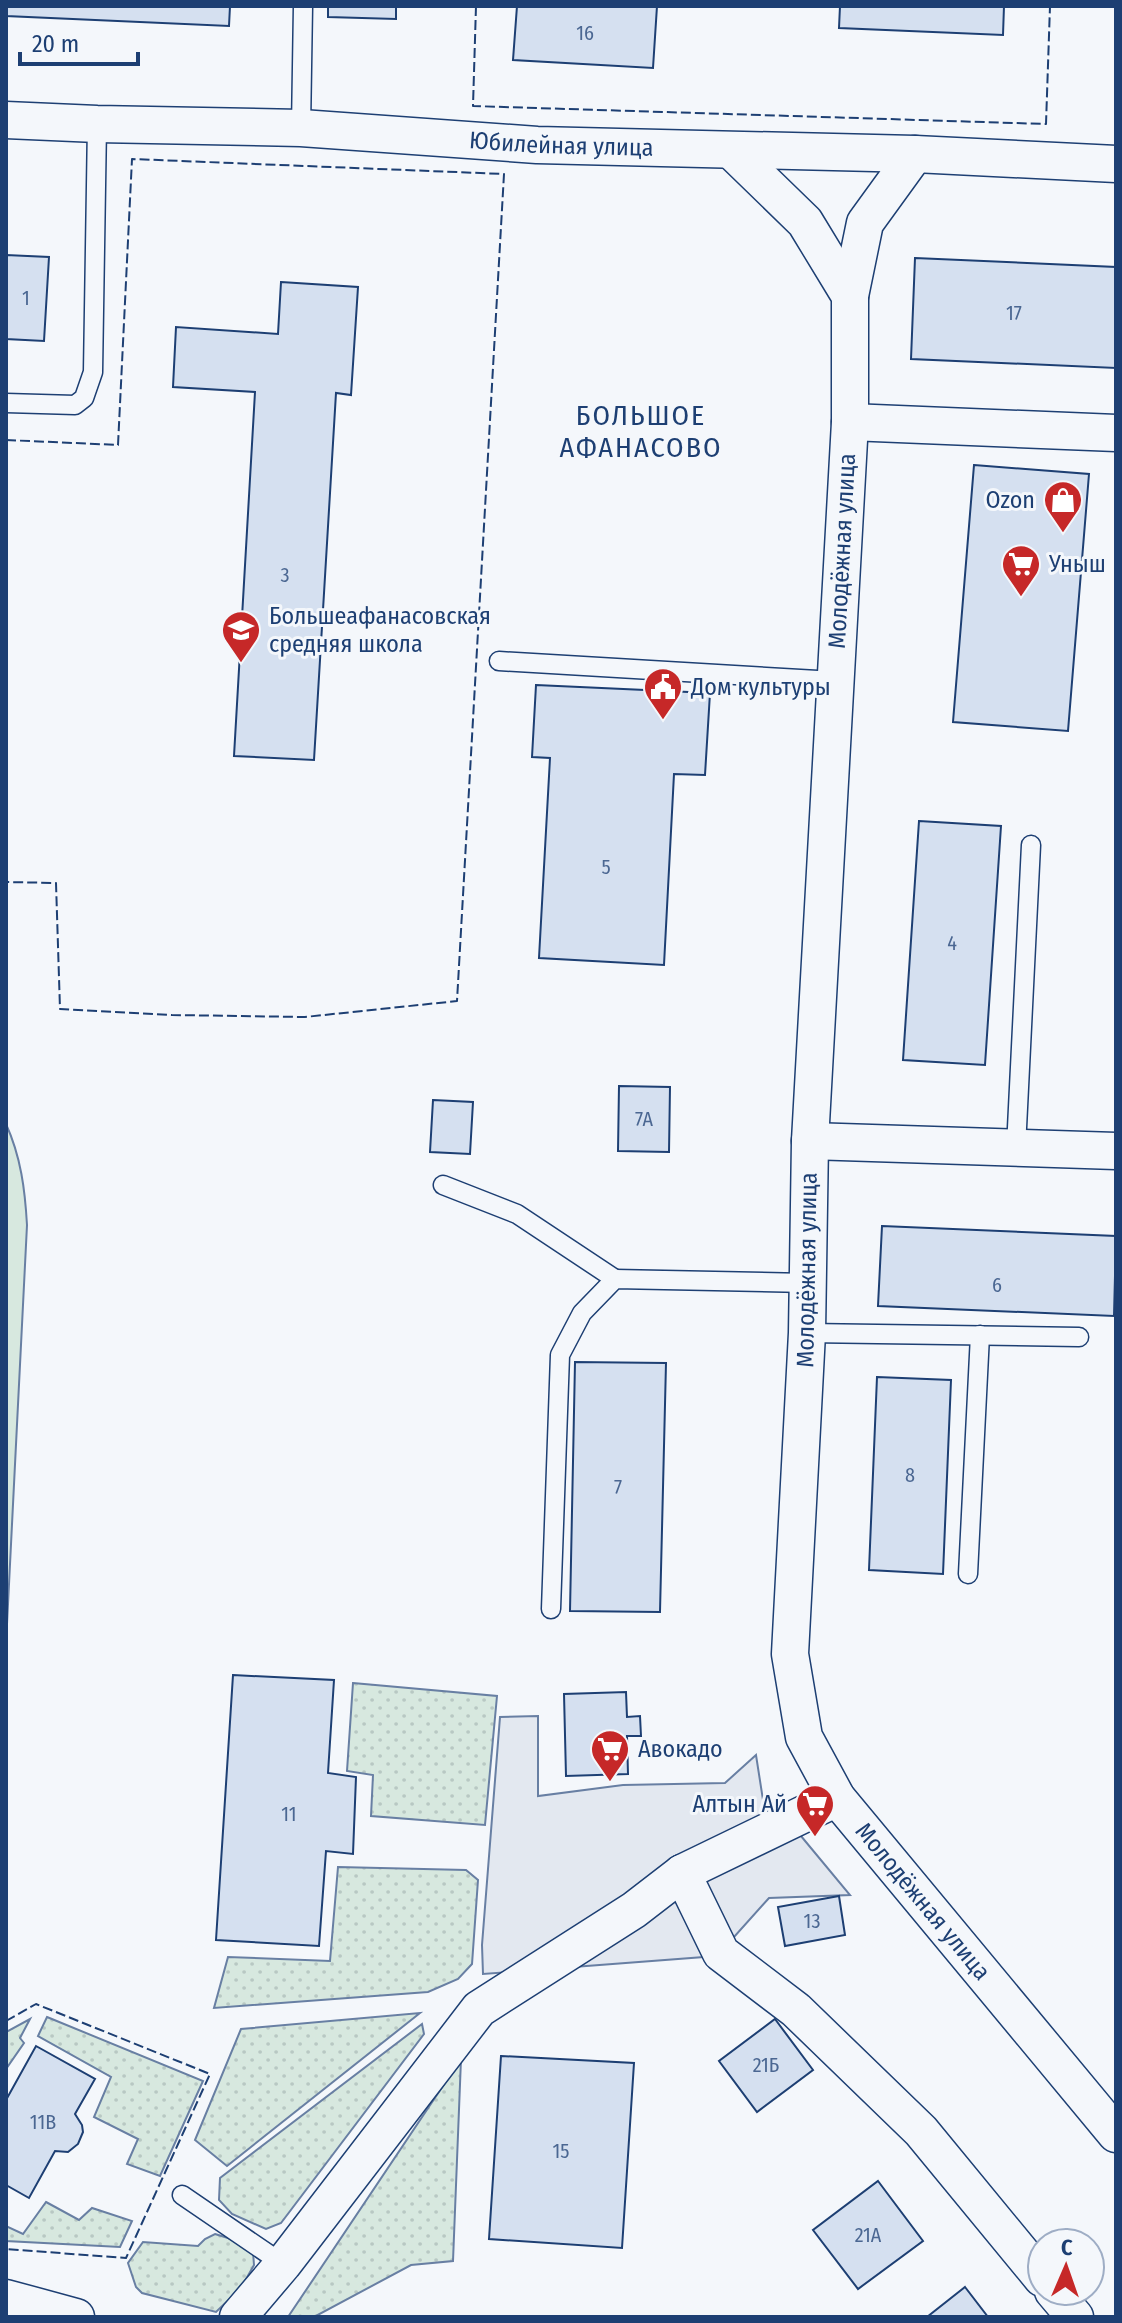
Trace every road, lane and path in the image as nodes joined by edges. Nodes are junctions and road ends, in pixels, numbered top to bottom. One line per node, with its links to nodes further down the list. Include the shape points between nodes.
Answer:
1 (303, 6): 4 (lane)
2 (6, 120): 3 (street, Юбилейная улица)
3 (97, 124): 4 (street, Юбилейная улица); 9 (lane, via 93,372 84,398 75,405)
4 (301, 128): 5 (street, Юбилейная улица, via 537,145)
5 (732, 151): 6 (street, Юбилейная улица); 8 (street, via 805,222)
6 (915, 154): 7 (street, Юбилейная улица); 8 (street, Молодёжная улица, via 865,223)
7 (1116, 164)
8 (850, 296): 10 (street, Молодёжная улица)
9 (6, 403)
10 (850, 422): 11 (street); 13 (street, Молодёжная улица)
11 (1116, 433)
12 (499, 661): 13 (lane)
13 (835, 681): 15 (street, Молодёжная улица)
14 (1031, 845): 16 (lane)
15 (810, 1141): 16 (street); 20 (street, Молодёжная улица)
16 (1016, 1148): 17 (street)
17 (1116, 1151)
18 (443, 1185): 19 (lane, via 517,1214)
19 (615, 1279): 20 (lane); 25 (lane, via 582,1313 560,1355)
20 (807, 1283): 21 (street, Молодёжная улица)
21 (807, 1333): 22 (lane); 26 (street, Молодёжная улица, via 790,1654 804,1737)
22 (980, 1335): 23 (lane); 24 (lane)
23 (1079, 1337)
24 (968, 1574)
25 (551, 1609)
26 (837, 1798): 27 (street); 28 (street, Молодёжная улица)
27 (682, 1873): 30 (street, via 721,1953 796,2010 921,2131); 31 (street, via 634,1910 479,2009)
28 (1116, 2134)
29 (182, 2195): 31 (lane)
30 (1026, 2259)
31 (283, 2264): 34 (street)
32 (6, 2298): 33 (street)
33 (76, 2317)
34 (238, 2317)

